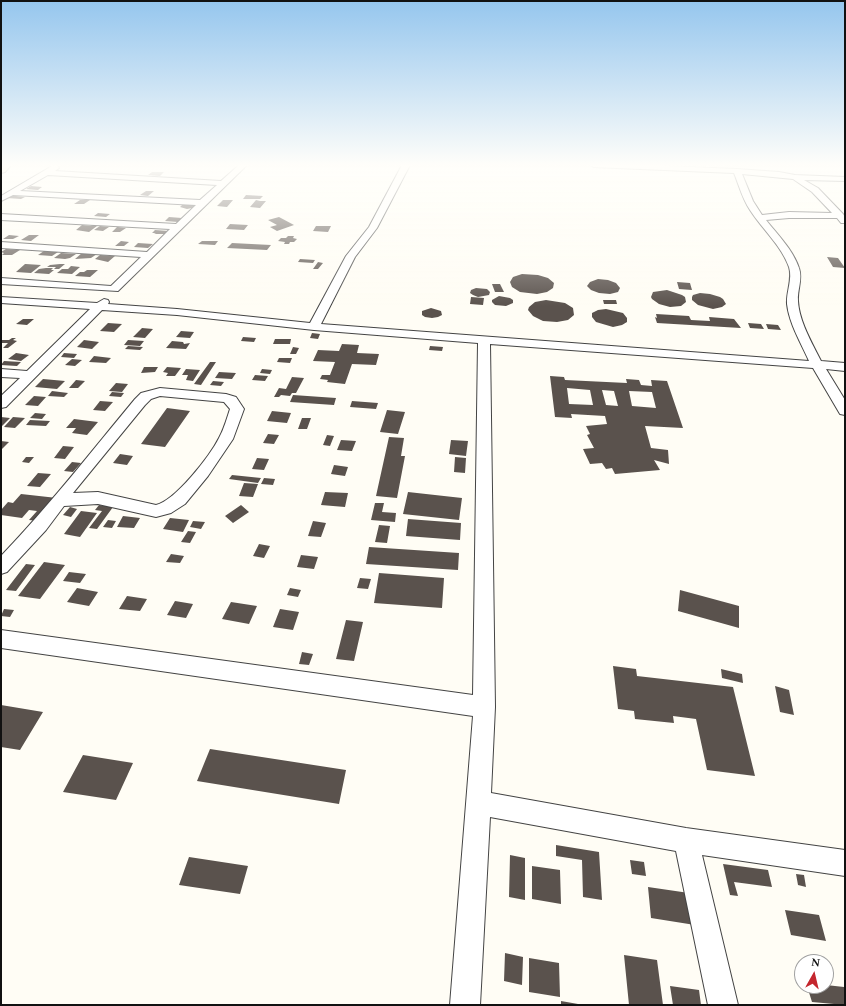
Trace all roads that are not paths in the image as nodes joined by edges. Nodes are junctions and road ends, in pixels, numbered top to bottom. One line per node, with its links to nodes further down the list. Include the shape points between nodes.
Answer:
1 (195, 212): 7 (street)
2 (381, 212): 14 (street, via 373,228 350,256)
3 (755, 212): 5 (street)
4 (1, 217): 7 (street)
5 (760, 218): 6 (street, via 789,215); 16 (street, via 795,269 793,306)
6 (842, 219)
7 (179, 227): 9 (street)
8 (1, 245): 9 (street)
9 (149, 255): 11 (street)
10 (1, 281): 11 (street)
11 (114, 289): 13 (street)
12 (1, 300): 13 (street)
13 (100, 306): 14 (street); 19 (street)
14 (314, 327): 15 (street)
15 (484, 339): 16 (street); 25 (street)
16 (816, 364): 17 (street); 21 (street)
17 (845, 367)
18 (1, 372): 19 (street)
19 (28, 375): 20 (street)
20 (1, 404)
21 (845, 411)
22 (59, 500): 22 (street, via 146,396 167,392 226,398 237,409 226,439 203,472 172,505 156,511 98,498); 23 (street, via 40,526)
23 (1, 567)
24 (1, 639): 25 (street)
25 (484, 708): 26 (street)
26 (479, 803): 27 (street); 29 (street)
27 (686, 840): 28 (street); 30 (street)
28 (845, 863)
29 (465, 1005)
30 (722, 1005)

